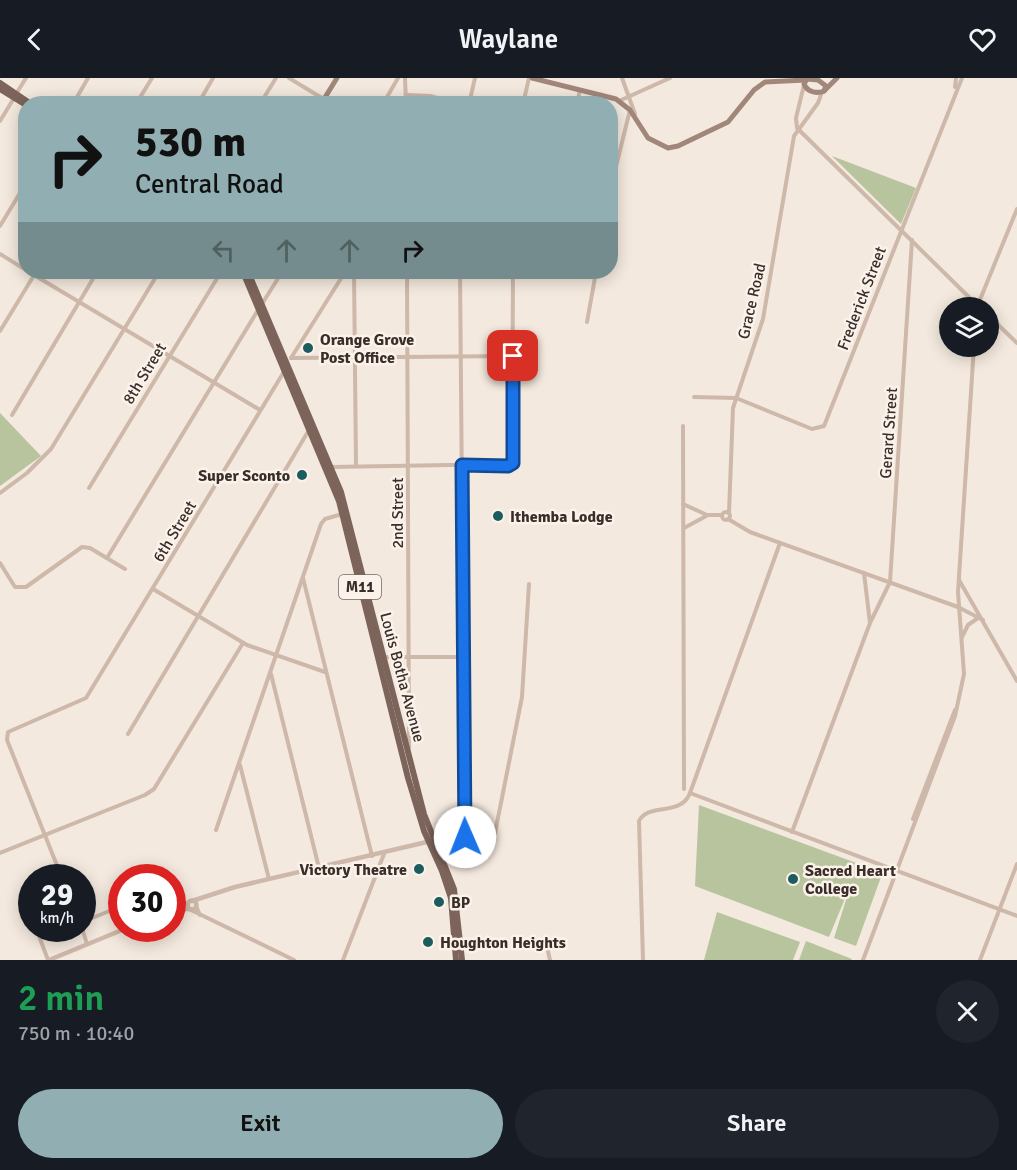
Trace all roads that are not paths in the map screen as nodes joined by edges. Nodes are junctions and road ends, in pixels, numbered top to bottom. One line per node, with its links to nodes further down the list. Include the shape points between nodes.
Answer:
1 (26, 78): 25 (street)
2 (88, 78): 26 (street)
3 (152, 78): 27 (street)
4 (213, 78): 28 (street)
5 (276, 78): 29 (street)
6 (289, 78): 30 (street)
7 (337, 78): 31 (main road)
8 (398, 78): 32 (street)
9 (405, 78): 24 (street)
10 (475, 78): 34 (street)
11 (531, 78): 21 (main road); 35 (street)
12 (622, 78): 38 (street)
13 (670, 78): 38 (street)
14 (837, 78): 17 (main road); 23 (main road, Grace Road)
15 (956, 78): 22 (street, Frederick Street)
16 (962, 78): 22 (street, Frederick Street)
17 (818, 80): 18 (main road); 23 (main road, via 826,86)
18 (807, 81): 23 (main road, via 812,92); 44 (street); 45 (main road, via 763,83 728,122 676,147 654,143)
19 (0, 82): 25 (main road)
20 (0, 89): 25 (main road)
21 (580, 89): 36 (street); 37 (main road)
22 (955, 90): 52 (street, Frederick Street)
23 (823, 92): 46 (street, Grace Road)
24 (406, 95): 33 (street)
25 (15, 96): 39 (main road); 40 (main road); 43 (street)
26 (78, 96)
27 (141, 96)
28 (203, 96)
29 (265, 96)
30 (316, 96)
31 (326, 96)
32 (388, 96)
33 (430, 96)
34 (471, 96)
35 (525, 96)
36 (579, 96)
37 (603, 96)
38 (629, 96): 41 (street); 45 (street)
39 (18, 98)
40 (18, 98)
41 (620, 101): 42 (main road)
42 (630, 110): 45 (main road); 48 (street)
43 (0, 121)
44 (795, 123): 46 (street); 47 (street)
45 (639, 125)
46 (799, 129): 47 (street, Grace Road); 52 (street)
47 (794, 136): 88 (street, Grace Road, via 764,319)
48 (618, 158)
49 (18, 196): 51 (street)
50 (1017, 209): 71 (street)
51 (0, 226)
52 (900, 228): 53 (street); 88 (street, Frederick Street, via 823,427 806,427)
53 (912, 240): 70 (street); 113 (street, Gerard Street)
54 (0, 254): 55 (street)
55 (18, 265)
56 (31, 279): 77 (street)
57 (44, 279): 72 (street)
58 (93, 279): 72 (street)
59 (155, 279): 76 (street)
60 (217, 279): 79 (street, 8th Street)
61 (246, 279): 73 (main road, Louis Botha Avenue / M11)
62 (250, 279): 73 (main road, Louis Botha Avenue / M11)
63 (278, 279): 73 (street)
64 (341, 279): 85 (street, 6th Street)
65 (354, 279): 84 (street)
66 (407, 279): 81 (street, 2nd Street)
67 (460, 279): 82 (street)
68 (513, 279): 80 (street)
69 (595, 279): 74 (street)
70 (968, 297)
71 (982, 297)
72 (79, 302): 76 (street); 90 (street)
73 (260, 307): 85 (main road, Louis Botha Avenue / M11); 86 (street)
74 (588, 322)
75 (999, 326): 78 (street)
76 (124, 329): 79 (street); 98 (street, via 47,455)
77 (0, 331)
78 (1017, 343)
79 (170, 356): 86 (street); 97 (street, 8th Street)
80 (513, 356): 82 (street); 94 (street, via 513,463)
81 (408, 357): 82 (street); 84 (street); 93 (street, 2nd Street)
82 (461, 357): 94 (street)
83 (973, 357): 112 (street)
84 (355, 358): 85 (street); 95 (street)
85 (288, 364): 89 (street, 6th Street); 92 (main road, Louis Botha Avenue / M11); 96 (main road, Louis Botha Avenue / M11)
86 (214, 383): 89 (street); 107 (street)
87 (694, 397): 88 (street)
88 (736, 399): 100 (street, Grace Road)
89 (260, 410): 115 (street, 6th Street)
90 (12, 415)
91 (682, 426): 99 (street)
92 (310, 430): 101 (main road, Louis Botha Avenue / M11); 117 (street)
93 (409, 465): 94 (street); 95 (street); 125 (street, 2nd Street)
94 (462, 465): 124 (street)
95 (356, 466): 96 (street)
96 (331, 467): 123 (main road, Louis Botha Avenue / M11, via 343,499)
97 (89, 489)
98 (0, 493)
99 (683, 504): 102 (street); 105 (street)
100 (729, 513): 103 (street); 104 (street, Grace Road)
101 (342, 514): 111 (street, via 322,522); 138 (main road, Louis Botha Avenue / M11, via 408,778)
102 (708, 515): 103 (street); 105 (street)
103 (722, 515): 104 (street)
104 (728, 519): 106 (street)
105 (683, 528): 132 (street)
106 (780, 543): 110 (street); 133 (street)
107 (107, 558): 108 (street, via 82,547 23,587 15,587); 109 (street)
108 (0, 563)
109 (125, 569)
110 (864, 573): 113 (street); 119 (street, Gerard Street)
111 (303, 578): 122 (street); 126 (street)
112 (958, 579): 116 (street); 118 (street)
113 (890, 582): 116 (street); 119 (street, Gerard Street)
114 (529, 584): 137 (street, via 522,697 495,833)
115 (153, 589): 117 (street); 136 (street, 6th Street, via 81,702 8,732 7,740)
116 (958, 607): 118 (street); 120 (street)
117 (198, 616): 121 (street); 129 (street)
118 (981, 619): 120 (street, via 969,625); 128 (street)
119 (870, 623): 135 (street, Gerard Street)
120 (962, 637): 145 (street, via 964,674 955,710)
121 (243, 643): 122 (street); 136 (street, via 158,783 145,795)
122 (276, 657): 126 (street); 127 (street)
123 (383, 657): 125 (street); 130 (main road, Louis Botha Avenue / M11)
124 (463, 657): 125 (street); 137 (street)
125 (410, 658): 130 (street, 2nd Street)
126 (325, 672): 141 (street)
127 (270, 674): 131 (street); 144 (street)
128 (1016, 678)
129 (128, 734)
130 (408, 753): 138 (main road, Louis Botha Avenue / M11)
131 (239, 764): 134 (street); 146 (street)
132 (684, 789)
133 (690, 793): 135 (street); 164 (street, via 674,808 647,813 639,821)
134 (216, 830)
135 (792, 832): 145 (street)
136 (46, 836): 139 (street); 142 (street)
137 (465, 837): 138 (street)
138 (431, 841): 140 (street); 161 (main road, Louis Botha Avenue / M11, via 451,898); 162 (main road, Louis Botha Avenue / M11, via 454,889)
139 (0, 853)
140 (384, 854): 141 (street); 158 (street)
141 (372, 856): 144 (street)
142 (57, 864)
143 (1017, 864): 151 (street)
144 (319, 868): 146 (street)
145 (896, 870): 151 (street); 165 (street)
146 (269, 879): 147 (street)
147 (193, 903): 148 (street); 150 (street); 152 (street)
148 (186, 905)
149 (186, 910): 150 (street)
150 (190, 910): 152 (street)
151 (1000, 910): 153 (street); 166 (street)
152 (200, 915): 160 (street)
153 (1017, 916)
154 (108, 936): 156 (street)
155 (42, 942): 159 (street)
156 (87, 944): 159 (street)
157 (548, 947): 163 (street)
158 (342, 958)
159 (49, 960)
160 (294, 960)
161 (456, 960)
162 (462, 960)
163 (550, 960)
164 (643, 960)
165 (863, 960)
166 (980, 960)

